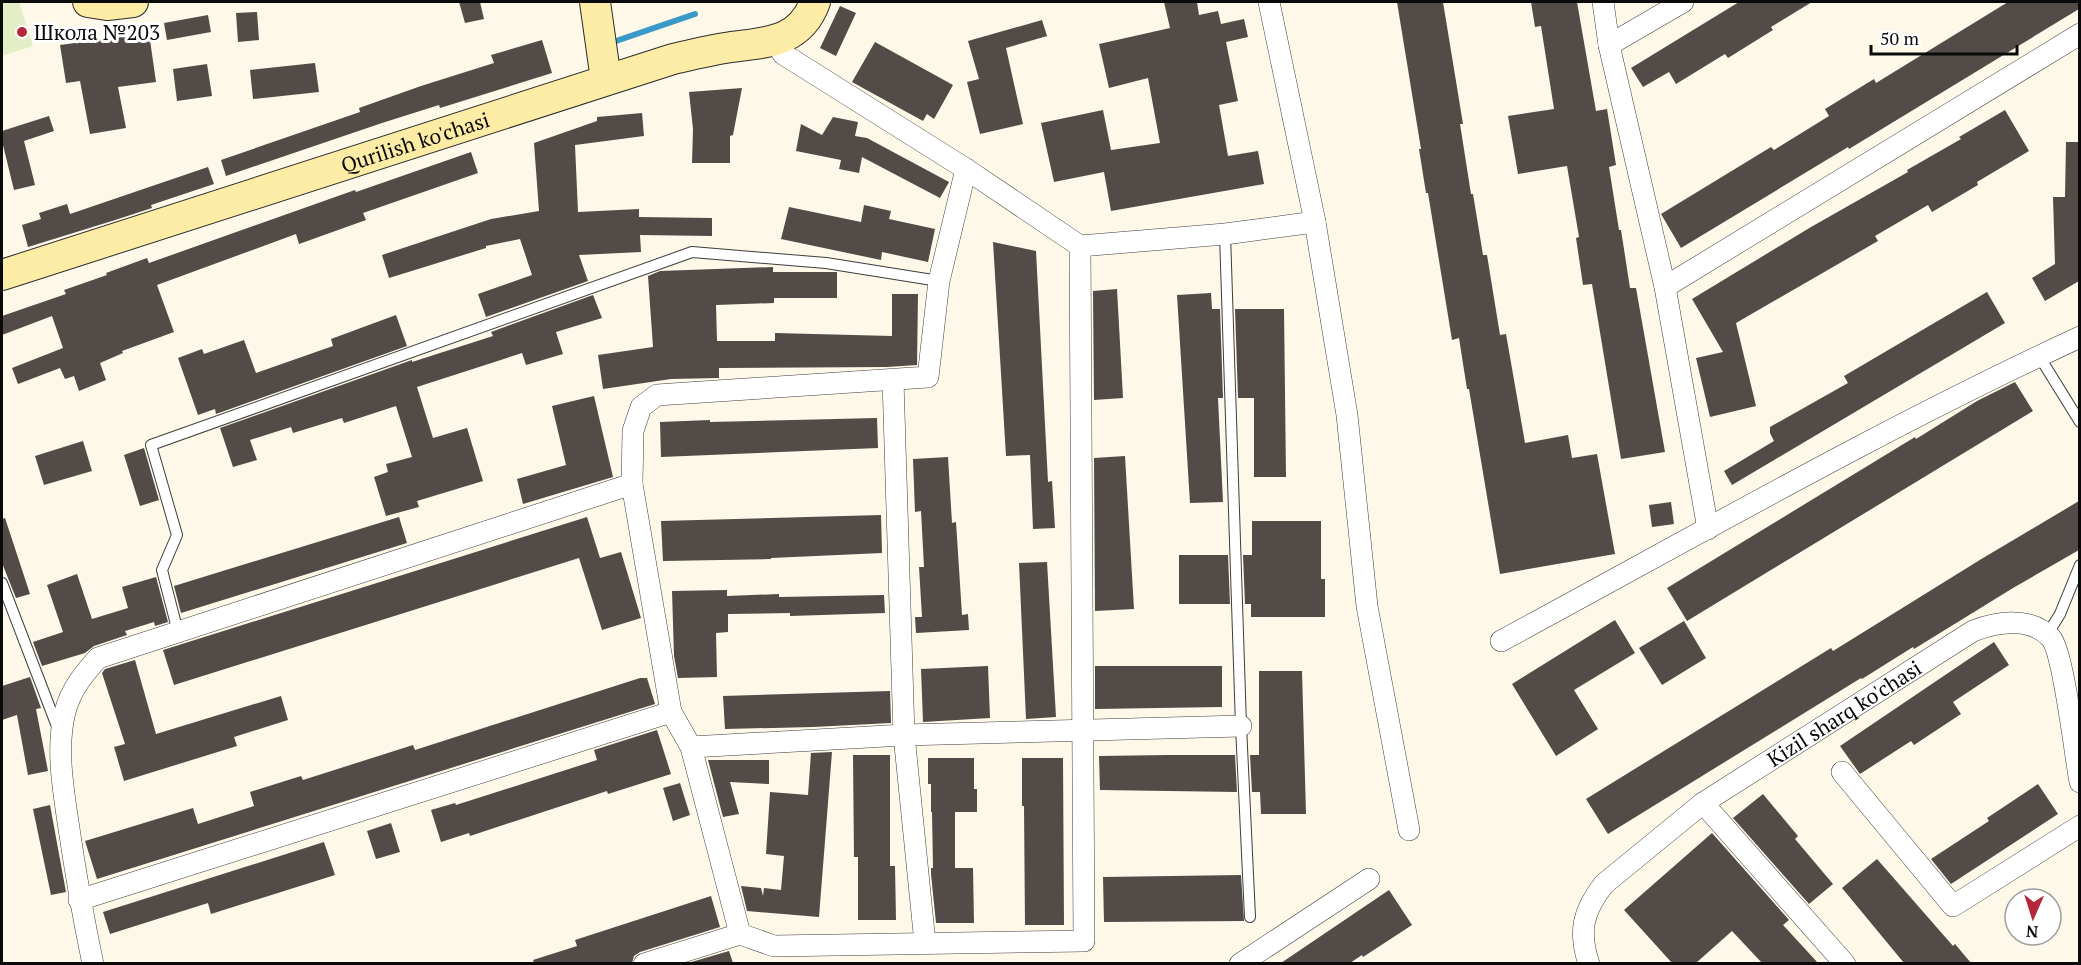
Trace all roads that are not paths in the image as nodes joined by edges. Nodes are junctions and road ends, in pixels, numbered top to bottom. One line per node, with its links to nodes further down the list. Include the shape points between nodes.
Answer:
1 (88, 2): 2 (street)
2 (133, 2)
3 (596, 2): 11 (street)
4 (815, 2): 9 (street, Qurilish ko'chasi, via 804,22)
5 (1269, 2): 13 (street)
6 (1603, 2): 10 (street)
7 (1683, 2): 10 (street)
8 (2079, 34): 18 (street)
9 (776, 41): 11 (street, Qurilish ko'chasi, via 674,59); 12 (street, via 783,54)
10 (1609, 45): 18 (street)
11 (606, 80): 16 (street, Qurilish ko'chasi)
12 (966, 169): 15 (street); 17 (street)
13 (1314, 222): 14 (street); 40 (street, via 1347,415 1367,606)
14 (1225, 234): 15 (street); 31 (lane)
15 (1080, 246): 32 (street)
16 (2, 275)
17 (939, 281): 21 (street, via 928,377); 27 (lane, via 826,263 692,252 151,445 177,535 162,570)
18 (1665, 287): 24 (street)
19 (2079, 338): 20 (street)
20 (2039, 356): 22 (lane); 24 (street, via 1817,468)
21 (893, 380): 23 (street, via 657,395 641,407 633,430); 33 (street)
22 (2079, 422)
23 (632, 484): 27 (street); 30 (street)
24 (1708, 529): 29 (street)
25 (2079, 566): 28 (lane)
26 (2, 583): 34 (lane)
27 (178, 632): 34 (street, via 98,658 77,681 65,712)
28 (2047, 635): 37 (street, via 2061,663); 38 (street, Kizil sharq ko'chasi, via 2014,623 1973,631)
29 (1500, 641)
30 (671, 712): 35 (street); 42 (street)
31 (1241, 726): 32 (street); 43 (lane)
32 (1083, 732): 33 (street); 45 (street, via 1084,941)
33 (904, 735): 35 (street); 45 (street)
34 (61, 738): 42 (street, via 63,786)
35 (692, 747): 44 (street)
36 (1842, 772): 39 (street, via 1953,906)
37 (2079, 782)
38 (1703, 803): 50 (street, Kizil sharq ko'chasi, via 1595,895 1582,934); 51 (street)
39 (2079, 826)
40 (1409, 830)
41 (1369, 879): 49 (street)
42 (79, 900): 47 (street)
43 (1250, 917)
44 (740, 934): 46 (street); 48 (street)
45 (925, 943): 46 (street)
46 (775, 955)
47 (93, 963)
48 (644, 963)
49 (1240, 963)
50 (1589, 963)
51 (1845, 963)

